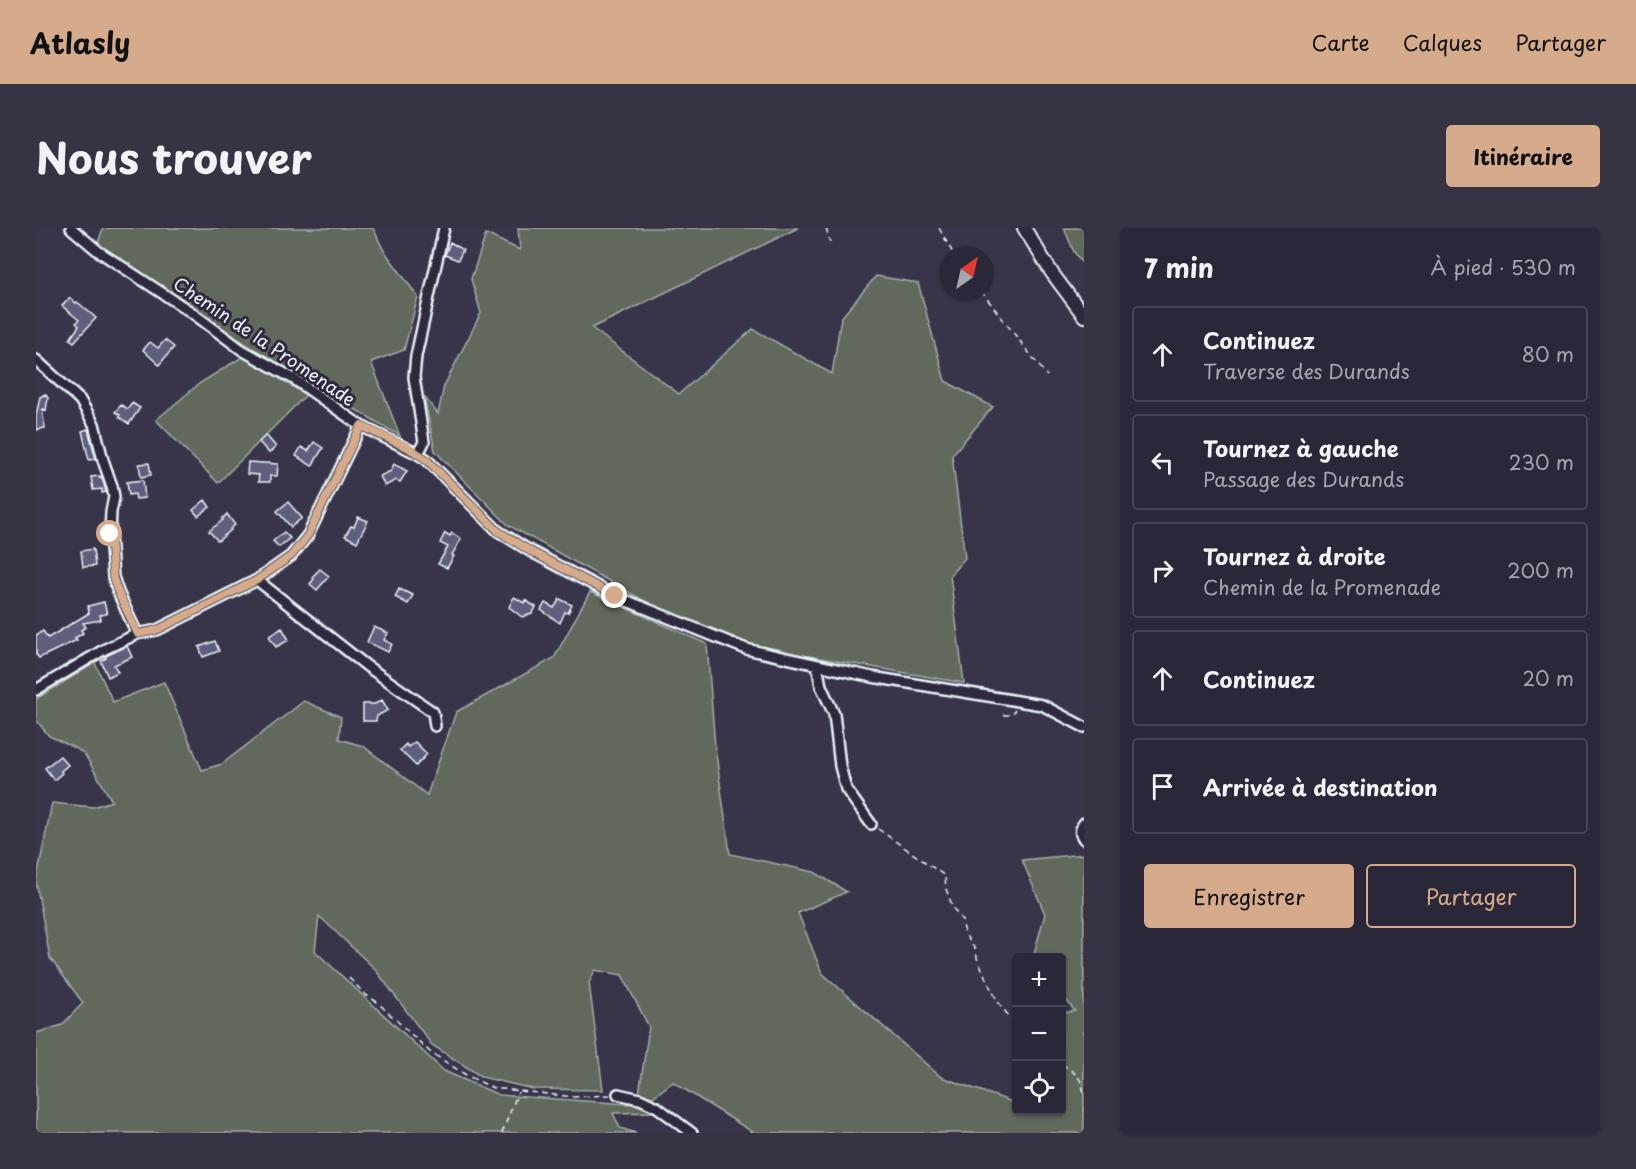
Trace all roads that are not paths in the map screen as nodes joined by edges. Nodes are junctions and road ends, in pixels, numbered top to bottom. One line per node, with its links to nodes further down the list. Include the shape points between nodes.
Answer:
1 (71, 228): 6 (street, Chemin de la Promenade, via 98,251 242,350)
2 (444, 228): 7 (street, via 416,356 414,377 424,442)
3 (1024, 228): 4 (main road)
4 (1084, 315)
5 (36, 360): 9 (street, via 80,400 94,424 114,497 110,534 113,578)
6 (361, 426): 7 (street, Chemin de la Promenade); 8 (street, via 308,535 291,556)
7 (418, 454): 10 (street, Chemin de la Promenade, via 498,531 615,596 746,649)
8 (257, 580): 9 (street, via 157,630); 12 (street, via 369,668 433,712)
9 (138, 634): 11 (street)
10 (817, 665): 13 (street, Chemin de la Promenade, via 1042,705); 15 (street, via 821,686 834,714 846,789)
11 (36, 690)
12 (435, 726)
13 (1084, 727)
14 (1084, 823): 16 (street, via 1080,830)
15 (871, 824)
16 (1084, 839)
17 (618, 1094): 18 (street, via 657,1107)
18 (692, 1133)

